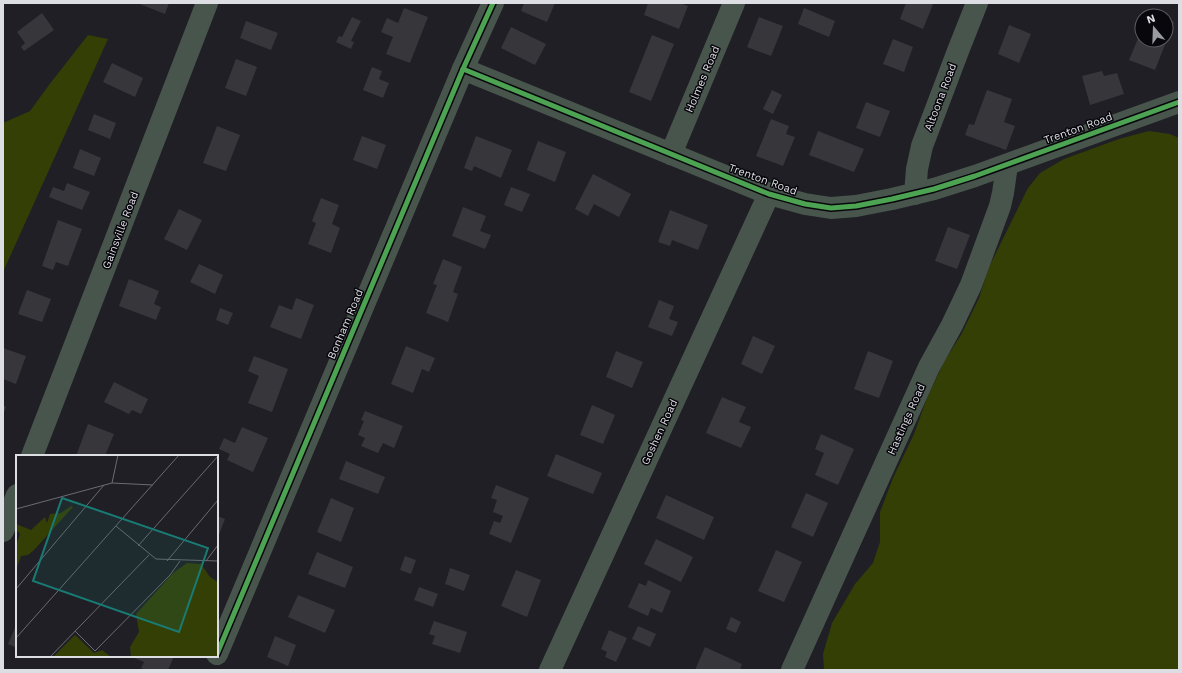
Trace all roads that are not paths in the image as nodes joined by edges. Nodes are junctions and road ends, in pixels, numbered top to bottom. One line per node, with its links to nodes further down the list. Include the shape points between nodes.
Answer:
1 (207, 3): 11 (street, Gainsville Road)
2 (493, 3): 5 (street, Bonham Road)
3 (734, 3): 7 (street, Holmes Road)
4 (977, 3): 10 (street, Altoona Road, via 922,146)
5 (463, 69): 7 (street, Trenton Road); 14 (street, Bonham Road)
6 (1179, 102): 8 (street, Trenton Road)
7 (671, 154): 9 (street, Trenton Road)
8 (1007, 165): 10 (street, Trenton Road); 18 (street, Hastings Road, via 998,212 971,285 929,367)
9 (769, 194): 10 (street, Trenton Road, via 831,208 862,205); 17 (street, Goshen Road)
10 (915, 194)
11 (32, 455)
12 (16, 498): 13 (street)
13 (3, 531)
14 (218, 653)
15 (216, 657): 16 (street, Bonham Road)
16 (210, 670)
17 (550, 670)
18 (792, 670)

